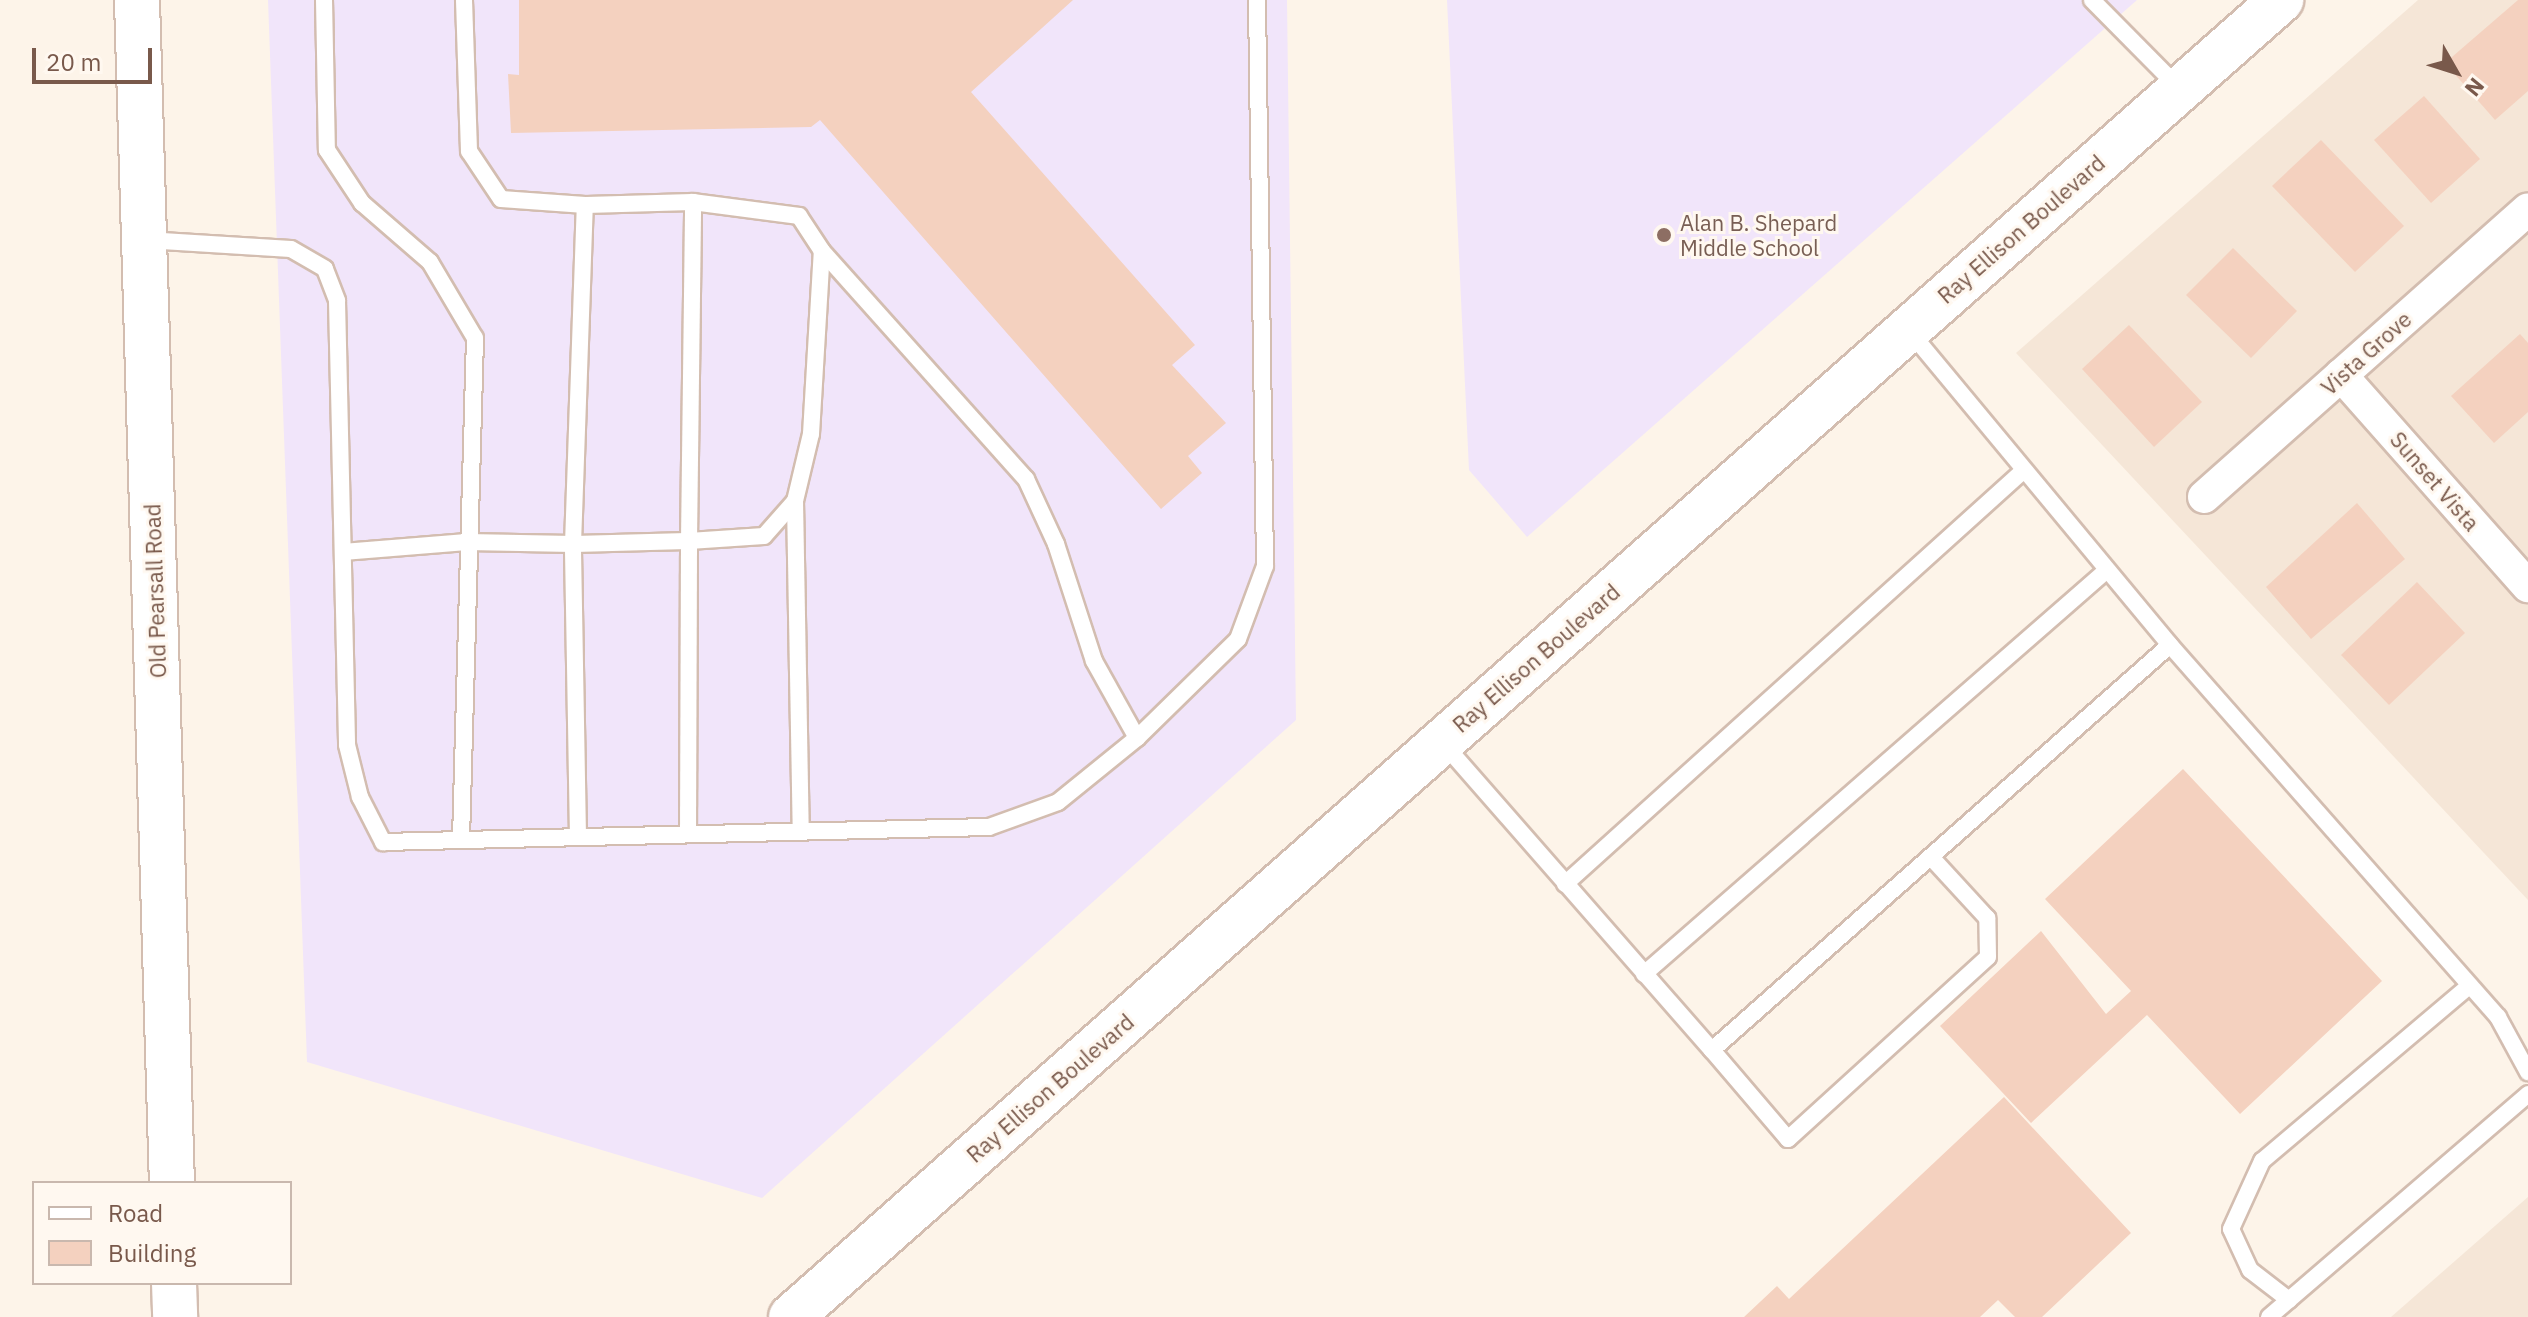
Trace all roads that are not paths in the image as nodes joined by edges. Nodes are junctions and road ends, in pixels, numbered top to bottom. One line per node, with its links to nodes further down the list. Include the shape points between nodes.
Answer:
1 (137, 0): 11 (main road, Old Pearsall Road)
2 (324, 0): 19 (lane, via 327,150 362,203 430,262 475,338)
3 (464, 0): 9 (lane, via 469,151 501,199)
4 (1257, 0): 25 (lane, via 1265,566 1238,639)
5 (2092, 0): 7 (lane)
6 (2261, 11): 7 (main road, Ray Ellison Boulevard)
7 (2180, 90): 13 (main road, Ray Ellison Boulevard)
8 (693, 202): 9 (lane); 12 (lane, via 799,216); 18 (lane)
9 (585, 205): 20 (lane)
10 (2528, 209): 14 (street, Vista Grove)
11 (145, 240): 21 (lane, via 291,249 325,269 337,301); 38 (main road, Old Pearsall Road)
12 (822, 251): 17 (lane, via 811,434); 25 (lane, via 1026,479 1056,544 1094,661)
13 (1908, 330): 15 (lane); 26 (main road, Ray Ellison Boulevard)
14 (2341, 375): 16 (street, Vista Grove); 23 (street, Sunset Vista)
15 (2024, 470): 22 (lane); 32 (lane)
16 (2204, 497)
17 (795, 501): 18 (lane, via 764,536); 27 (lane)
18 (689, 541): 20 (lane); 28 (lane)
19 (467, 542): 20 (lane); 21 (lane); 30 (lane)
20 (573, 544): 29 (lane)
21 (343, 552): 30 (lane, via 347,745 360,797 383,842)
22 (2107, 570): 24 (lane); 33 (lane)
23 (2528, 586)
24 (2170, 645): 31 (lane); 34 (lane)
25 (1137, 738): 27 (lane, via 1058,802 989,827)
26 (1442, 742): 32 (lane); 42 (main road, Ray Ellison Boulevard)
27 (801, 832): 28 (lane)
28 (688, 834): 29 (lane)
29 (578, 837): 30 (lane)
30 (461, 840)
31 (1931, 857): 35 (lane); 35 (lane, via 1987,918 1988,957 1788,1139)
32 (1565, 884): 33 (lane)
33 (1644, 974): 35 (lane)
34 (2470, 985): 36 (lane, via 2498,1017); 40 (lane, via 2262,1161 2231,1229 2250,1270)
35 (1712, 1050)
36 (2528, 1072)
37 (2528, 1094): 40 (lane)
38 (172, 1181)
39 (174, 1285): 41 (main road)
40 (2289, 1300): 43 (lane)
41 (175, 1317)
42 (791, 1317)
43 (2269, 1317)

